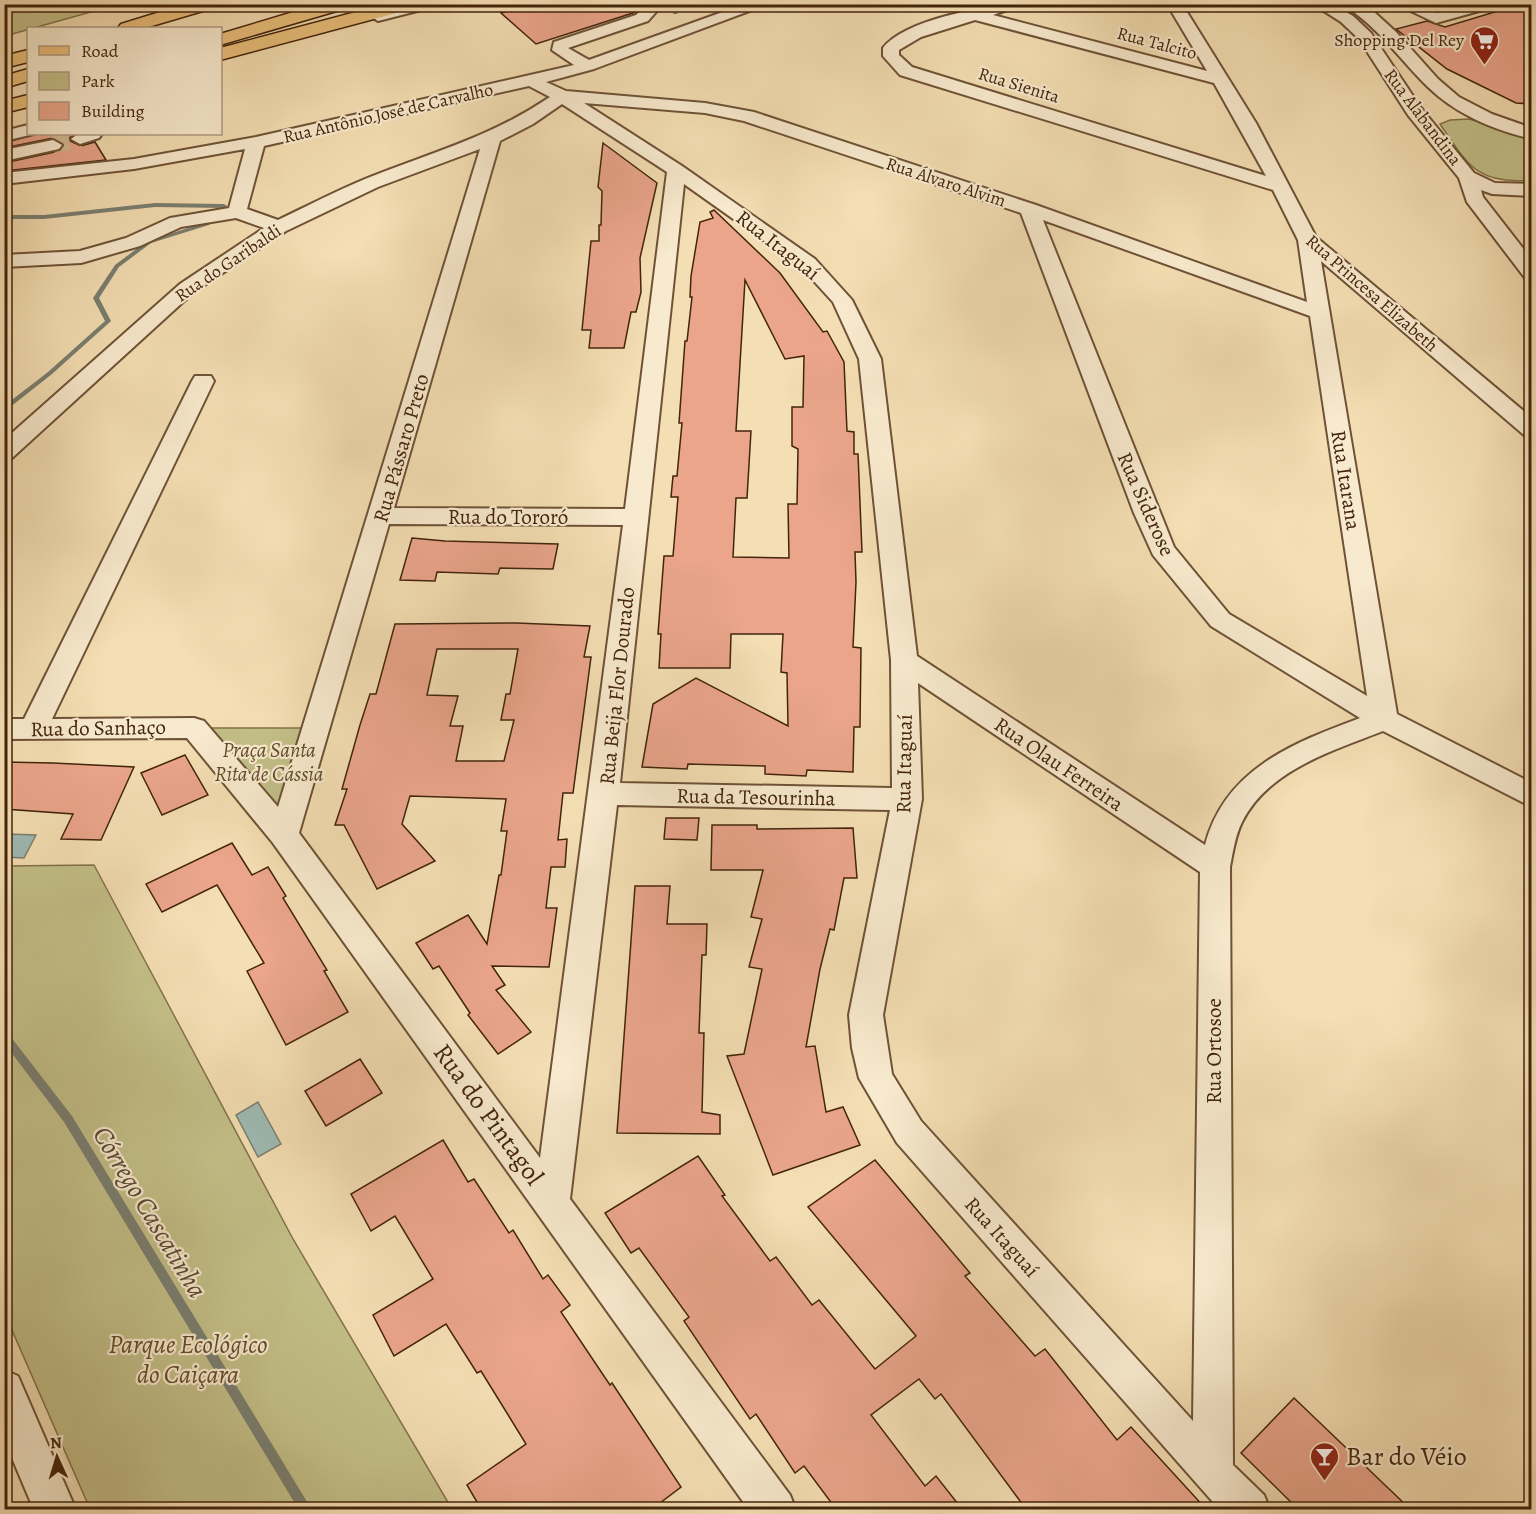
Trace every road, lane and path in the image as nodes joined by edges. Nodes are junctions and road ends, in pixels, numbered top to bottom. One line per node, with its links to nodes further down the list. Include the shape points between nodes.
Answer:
1 (207, 4): 16 (main road)
2 (281, 4): 17 (main road)
3 (342, 4): 18 (main road)
4 (409, 4): 15 (main road)
5 (428, 4): 15 (street)
6 (656, 4): 22 (street, via 642,18 560,45 560,50)
7 (761, 4): 22 (street, Rua Antônio José de Carvalho)
8 (1017, 4): 14 (street, Rua Sienita)
9 (1173, 4): 24 (street, Rua Princesa Elizabeth)
10 (1320, 4): 35 (street, Rua Alabandina, via 1365,36 1414,111)
11 (1350, 4): 32 (street, via 1386,31 1443,92)
12 (1403, 4): 13 (street, via 1436,18)
13 (1485, 5)
14 (979, 16): 24 (street, Rua Talcito); 44 (street, Rua Sienita, via 907,36 891,48 891,56 906,71)
15 (358, 18): 19 (main road)
16 (130, 27)
17 (222, 30)
18 (222, 32)
19 (222, 53)
20 (27, 56): 21 (main road)
21 (4, 62)
22 (588, 66): 25 (street, Rua Antônio José de Carvalho)
23 (27, 75): 26 (main road)
24 (1221, 80): 44 (street, Rua Princesa Elizabeth)
25 (531, 81): 28 (street, Rua Itaguaí); 38 (street, Rua Antônio José de Carvalho)
26 (4, 82)
27 (27, 93): 29 (main road)
28 (562, 96): 37 (street); 41 (street, Rua Itaguaí); 46 (street, Rua Álvaro Alvim, via 705,108 748,116)
29 (4, 99)
30 (27, 101): 31 (main road)
31 (4, 107)
32 (1495, 121): 34 (street); 35 (street, via 1469,115 1445,116 1432,123)
33 (27, 130): 36 (street)
34 (1532, 134)
35 (1435, 135): 42 (street, Rua Alabandina)
36 (4, 136)
37 (492, 138): 48 (street, Rua do Garibaldi, via 371,183); 56 (street, Rua Pássaro Preto)
38 (256, 142): 43 (street, Rua Antônio José de Carvalho, via 134,164); 47 (street)
39 (53, 145): 40 (street)
40 (4, 156)
41 (676, 170): 57 (street, Rua Beija Flor Dourado); 58 (street, Rua Itaguaí, via 808,263 842,300 870,359)
42 (1468, 177): 45 (street, via 1492,188); 51 (street, Rua Alabandina, via 1474,198)
43 (4, 179)
44 (1278, 186): 49 (street, Rua Princesa Elizabeth)
45 (1532, 190)
46 (1029, 209): 52 (street, Rua Álvaro Alvim); 59 (street, Rua Siderose, via 1162,549 1220,620)
47 (237, 212): 48 (street); 50 (street, via 177,222 133,242 81,257)
48 (279, 227): 55 (street, Rua do Garibaldi, via 187,288)
49 (1308, 240): 52 (street, Rua Itarana); 54 (street, Rua Princesa Elizabeth)
50 (4, 261)
51 (1532, 274)
52 (1320, 313): 59 (street, Rua Itarana)
53 (203, 381): 62 (street)
54 (1532, 430)
55 (4, 453)
56 (381, 516): 57 (street, Rua do Tororó); 66 (street, Rua Pássaro Preto)
57 (636, 517): 63 (street, Rua Beija Flor Dourado)
58 (904, 660): 65 (street, Rua Itaguaí); 67 (street, Rua Olau Ferreira)
59 (1384, 720): 64 (street, Rua Siderose); 67 (street, Rua Ortosoe, via 1276,767 1251,787 1227,822)
60 (192, 727): 62 (street, Rua do Sanhaço); 66 (street, Rua do Pintagol)
61 (4, 729): 62 (street, Rua do Sanhaço)
62 (33, 729)
63 (604, 794): 65 (street, Rua da Tesourinha); 68 (street, Rua Beija Flor Dourado)
64 (1532, 796)
65 (907, 799): 70 (street, Rua Itaguaí, via 866,1015 876,1078 909,1132)
66 (284, 835): 68 (street, Rua do Pintagol)
67 (1215, 867): 70 (street, Rua Ortosoe)
68 (552, 1201): 72 (street, Rua do Pintagol)
69 (4, 1390): 71 (street)
70 (1213, 1473): 73 (street, Rua Itaguaí)
71 (55, 1509)
72 (775, 1509)
73 (1249, 1509)

